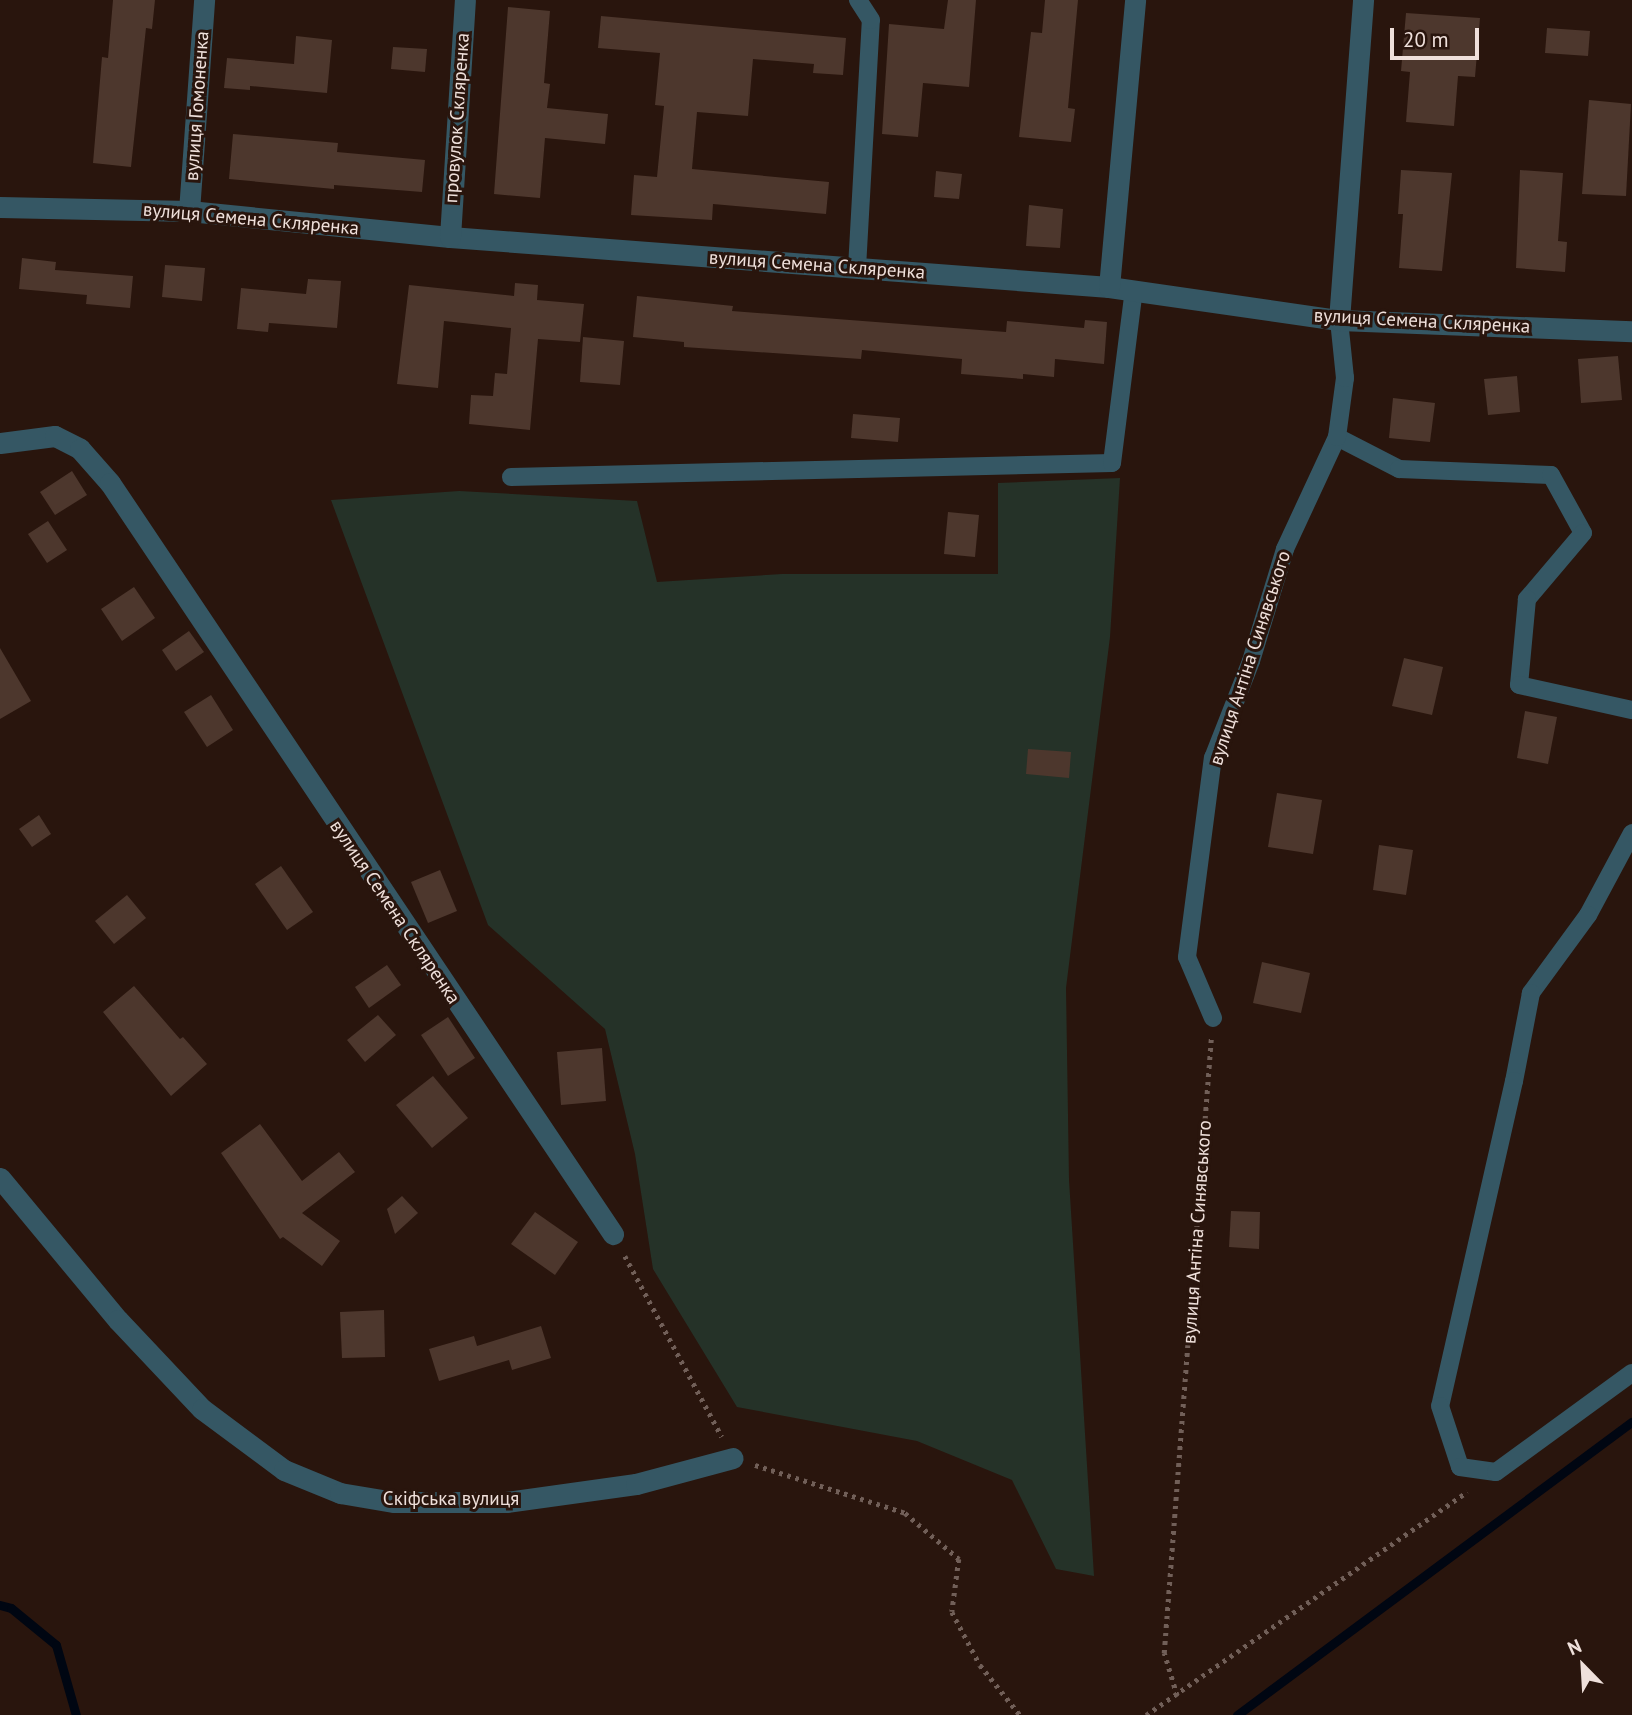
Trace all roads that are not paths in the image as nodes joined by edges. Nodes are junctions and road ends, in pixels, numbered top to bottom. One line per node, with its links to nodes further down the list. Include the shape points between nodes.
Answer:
1 (204, 0): 7 (street, вулиця Гомоненка)
2 (465, 0): 8 (street, провулок Скляренка)
3 (858, 0): 9 (lane, via 871,19)
4 (1135, 0): 10 (street)
5 (1363, 0): 12 (street, вулиця Антіна Синявського)
6 (0, 207): 7 (street, вулиця Семена Скляренка)
7 (189, 211): 8 (street, вулиця Семена Скляренка)
8 (450, 237): 9 (street, вулиця Семена Скляренка)
9 (857, 268): 10 (street, вулиця Семена Скляренка)
10 (1109, 287): 11 (street, вулиця Семена Скляренка)
11 (1134, 290): 12 (street, вулиця Семена Скляренка); 16 (lane, via 1112,463)
12 (1339, 320): 13 (street, вулиця Семена Скляренка); 14 (lane, вулиця Антіна Синявського, via 1345,378)
13 (1632, 331)
14 (1336, 437): 17 (lane, via 1399,469 1551,475 1583,533 1527,599 1519,685); 19 (lane, вулиця Антіна Синявського, via 1285,549 1251,661 1213,758 1187,957)
15 (0, 443): 21 (street, вулиця Семена Скляренка, via 55,436 80,449 110,483)
16 (511, 477)
17 (1632, 710)
18 (1632, 833): 22 (lane, via 1588,915 1531,993 1440,1406 1460,1467 1496,1472)
19 (1213, 1018)
20 (0, 1178): 23 (street, Скіфська вулиця, via 118,1320 202,1409 284,1470 340,1493 394,1502 506,1502 636,1484)
21 (613, 1234)
22 (1632, 1373)
23 (733, 1458)

